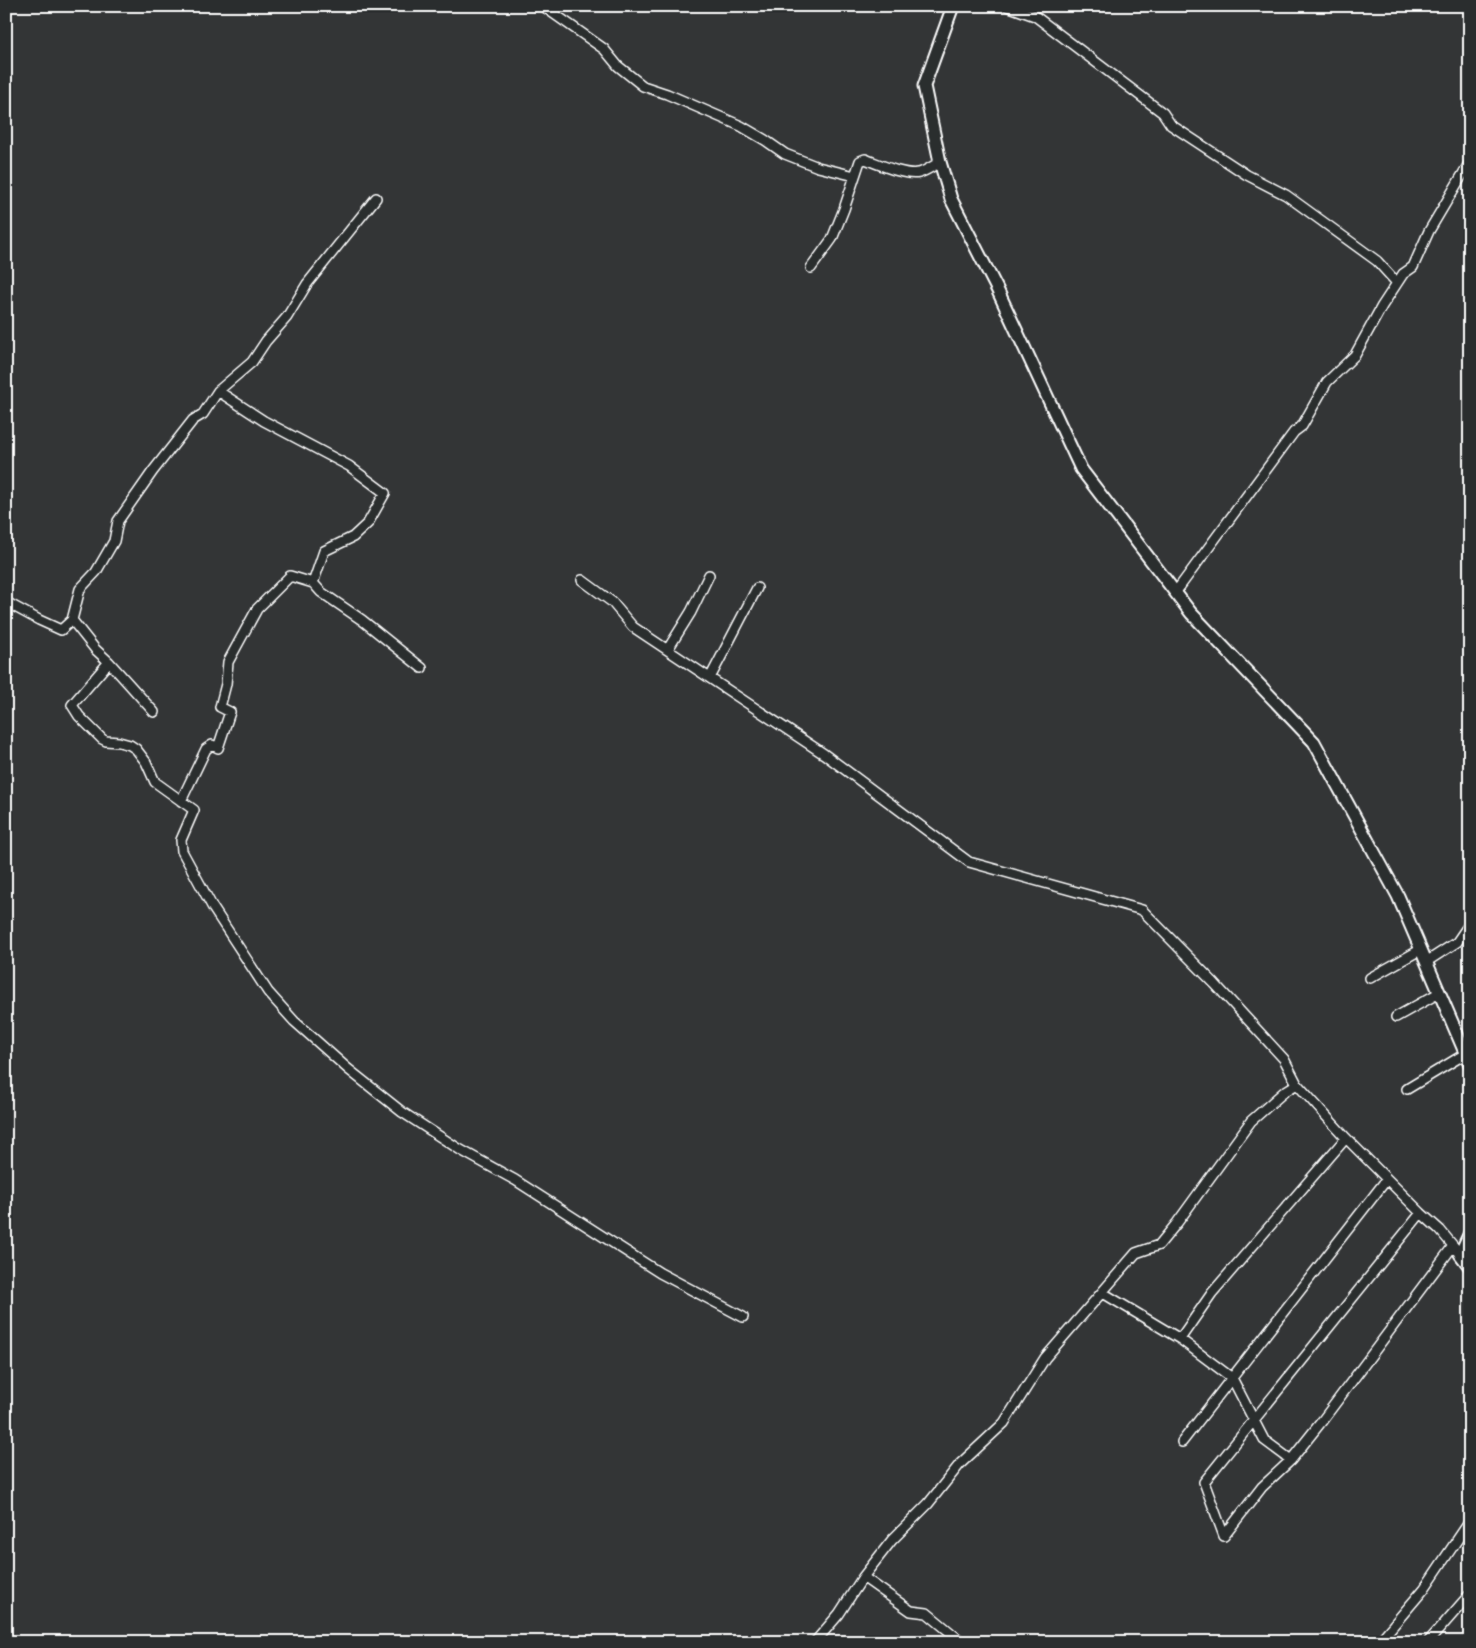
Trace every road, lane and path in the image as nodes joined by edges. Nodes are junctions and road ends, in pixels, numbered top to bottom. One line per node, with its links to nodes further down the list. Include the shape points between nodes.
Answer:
1 (543, 6): 6 (street, via 604,49 618,66 643,86 741,126 785,154 818,167)
2 (953, 6): 4 (street, via 924,86)
3 (1007, 6): 9 (street, via 1035,16 1163,114 1171,125 1247,175 1286,195 1377,261)
4 (940, 162): 6 (street, via 914,173 865,159 860,161); 15 (street, via 950,199 998,288 1081,469)
5 (1470, 162): 9 (street, via 1429,231 1412,267)
6 (855, 176): 8 (street, via 832,239)
7 (376, 198): 10 (street, via 307,284 287,317 252,362)
8 (811, 268)
9 (1397, 283): 15 (street, via 1355,356 1327,382 1302,426 1294,432)
10 (218, 392): 13 (street, via 264,421 349,466 385,493 368,523 353,537 324,551); 17 (street, via 203,414 193,420 172,446 118,521 114,541 96,572 80,589)
11 (710, 575): 18 (street)
12 (582, 580): 18 (street, via 612,602 633,627)
13 (313, 583): 20 (street); 23 (street, via 290,576 257,609 228,662 220,707 230,712 218,748 206,749)
14 (757, 588): 21 (street)
15 (1175, 592): 25 (street, via 1190,613 1314,742 1398,896)
16 (6, 602): 17 (street, via 61,630)
17 (72, 620): 19 (street)
18 (668, 649): 21 (street)
19 (109, 662): 22 (street); 23 (street, via 72,705 102,739 136,749 155,782)
20 (422, 668)
21 (710, 678): 31 (street, via 824,754 969,862 1142,910 1284,1060)
22 (154, 712)
23 (181, 801): 40 (street, via 194,810 182,840 182,851 228,932 268,992 294,1021 348,1070 402,1112 458,1149 514,1180 660,1273)
24 (1470, 924): 26 (street, via 1457,942)
25 (1420, 950): 26 (street); 27 (street)
26 (1426, 962): 28 (street)
27 (1370, 978)
28 (1439, 993): 29 (street); 30 (street)
29 (1396, 1017)
30 (1468, 1059): 32 (street)
31 (1298, 1084): 33 (street); 39 (street, via 1251,1121 1159,1245 1136,1254)
32 (1407, 1089)
33 (1346, 1138): 34 (street); 41 (street, via 1212,1293)
34 (1387, 1179): 35 (street); 42 (street)
35 (1420, 1213): 37 (street); 43 (street)
36 (1470, 1233): 37 (street)
37 (1457, 1250): 38 (street); 45 (street)
38 (1470, 1267)
39 (1102, 1292): 41 (street); 47 (street, via 1045,1358 1004,1423 960,1464)
40 (743, 1316)
41 (1180, 1339): 42 (street)
42 (1232, 1378): 43 (street); 44 (street)
43 (1254, 1420): 45 (street, via 1264,1440); 45 (street, via 1204,1482 1224,1536 1262,1487)
44 (1182, 1442)
45 (1291, 1460)
46 (1470, 1521): 51 (street, via 1424,1589)
47 (863, 1577): 49 (street, via 840,1614); 50 (street, via 911,1611 927,1613)
48 (1470, 1594): 52 (street)
49 (815, 1642)
50 (962, 1642)
51 (1379, 1642)
52 (1428, 1642)

